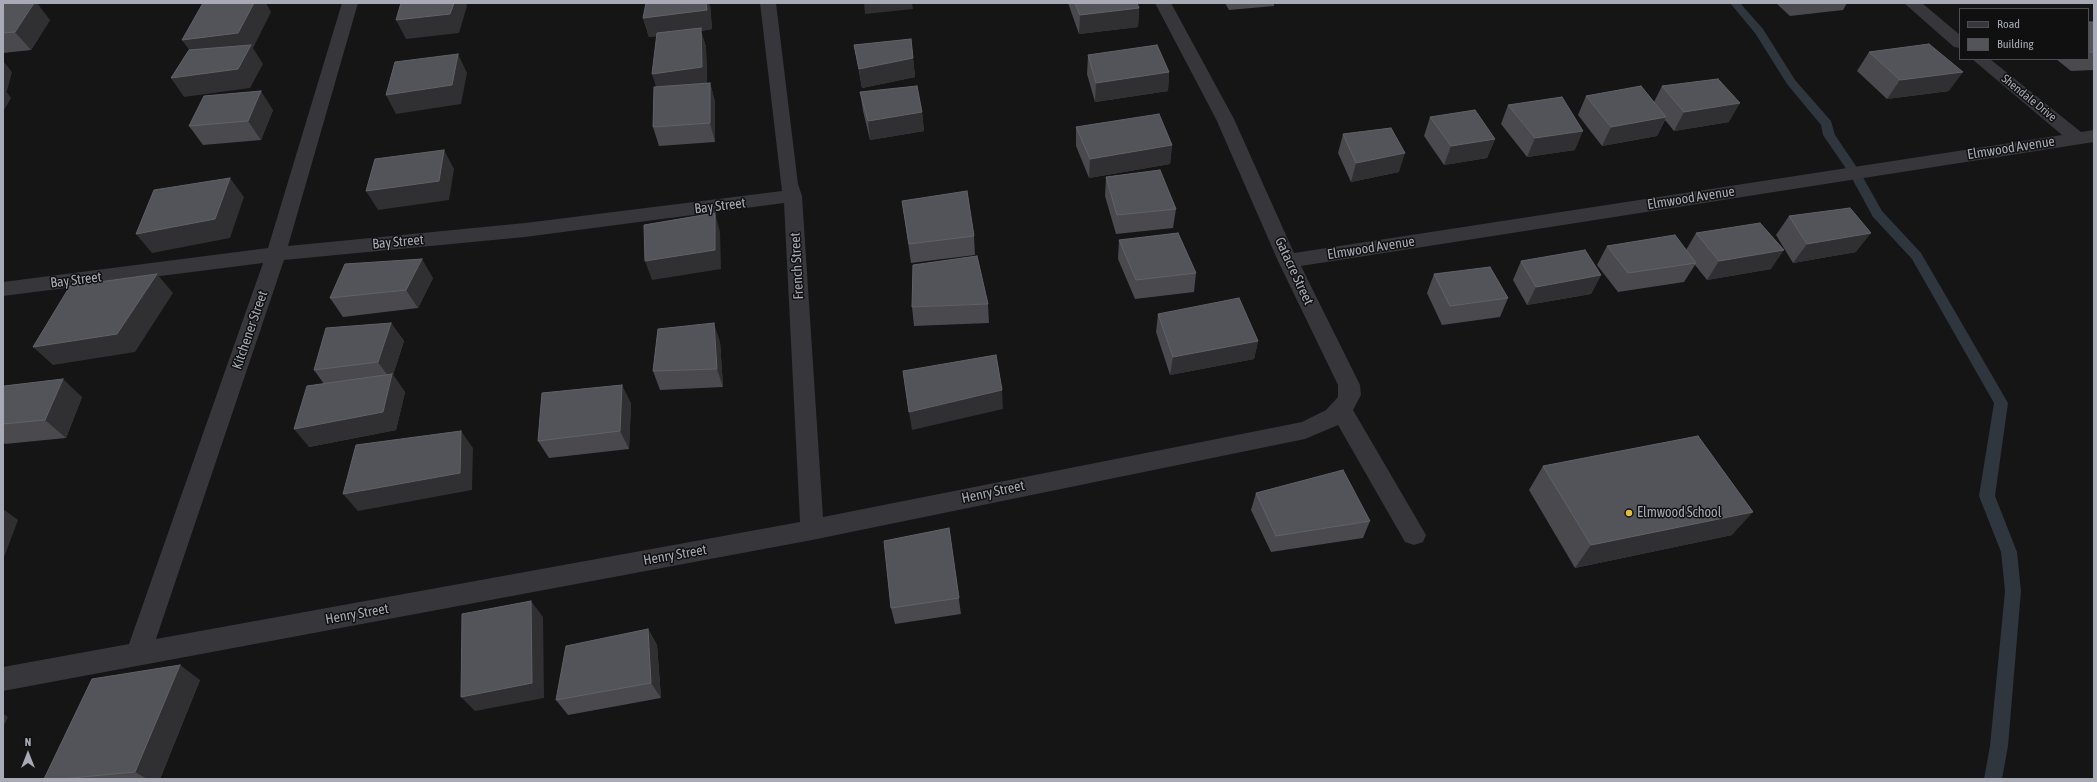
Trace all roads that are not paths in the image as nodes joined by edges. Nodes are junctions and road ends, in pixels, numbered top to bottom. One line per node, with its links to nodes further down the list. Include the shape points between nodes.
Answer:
1 (350, 3): 9 (street, Kitchener Street)
2 (768, 3): 8 (street, French Street, via 789,184)
3 (1163, 3): 10 (street, Gatacre Street, via 1225,119)
4 (1912, 3): 5 (street)
5 (1959, 41)
6 (1981, 60): 7 (street, Shendale Drive)
7 (2086, 137): 10 (street, Elmwood Avenue)
8 (793, 196): 9 (street, Bay Street, via 525,230); 13 (street, French Street)
9 (276, 254): 11 (street, Bay Street); 15 (street, Kitchener Street)
10 (1288, 261): 12 (street, Gatacre Street, via 1349,385 1350,395)
11 (3, 289)
12 (1341, 410): 13 (street, Henry Street, via 1326,421 1305,430); 14 (street)
13 (812, 530): 15 (street, Henry Street)
14 (1414, 535)
15 (138, 654): 16 (street, Henry Street)
16 (3, 679)

